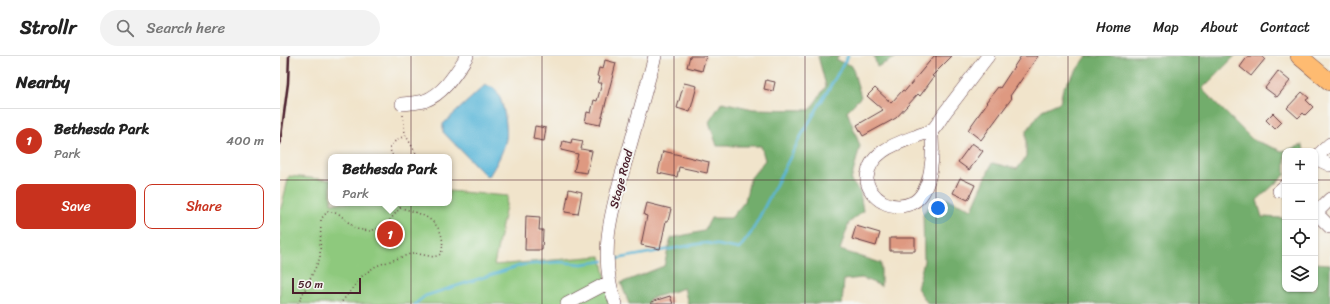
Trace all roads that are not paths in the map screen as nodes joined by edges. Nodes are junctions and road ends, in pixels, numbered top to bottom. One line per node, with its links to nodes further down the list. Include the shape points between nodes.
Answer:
1 (467, 56): 6 (street, via 441,90 424,101)
2 (655, 56): 16 (street, Stage Road, via 613,204 607,236)
3 (988, 56): 7 (street)
4 (1299, 56): 5 (main road)
5 (1330, 82)
6 (402, 104)
7 (931, 130): 7 (street, via 933,157 921,196 915,202 901,206 893,206 877,198 867,181 872,161 878,154 896,144)
8 (1330, 145): 9 (street)
9 (1318, 155)
10 (1318, 159): 11 (street)
11 (1330, 165)
12 (1330, 199): 13 (street)
13 (1318, 210)
14 (1318, 216): 15 (street)
15 (1330, 227)
16 (609, 282): 17 (street); 18 (street, Stage Road)
17 (567, 304)
18 (616, 304)

